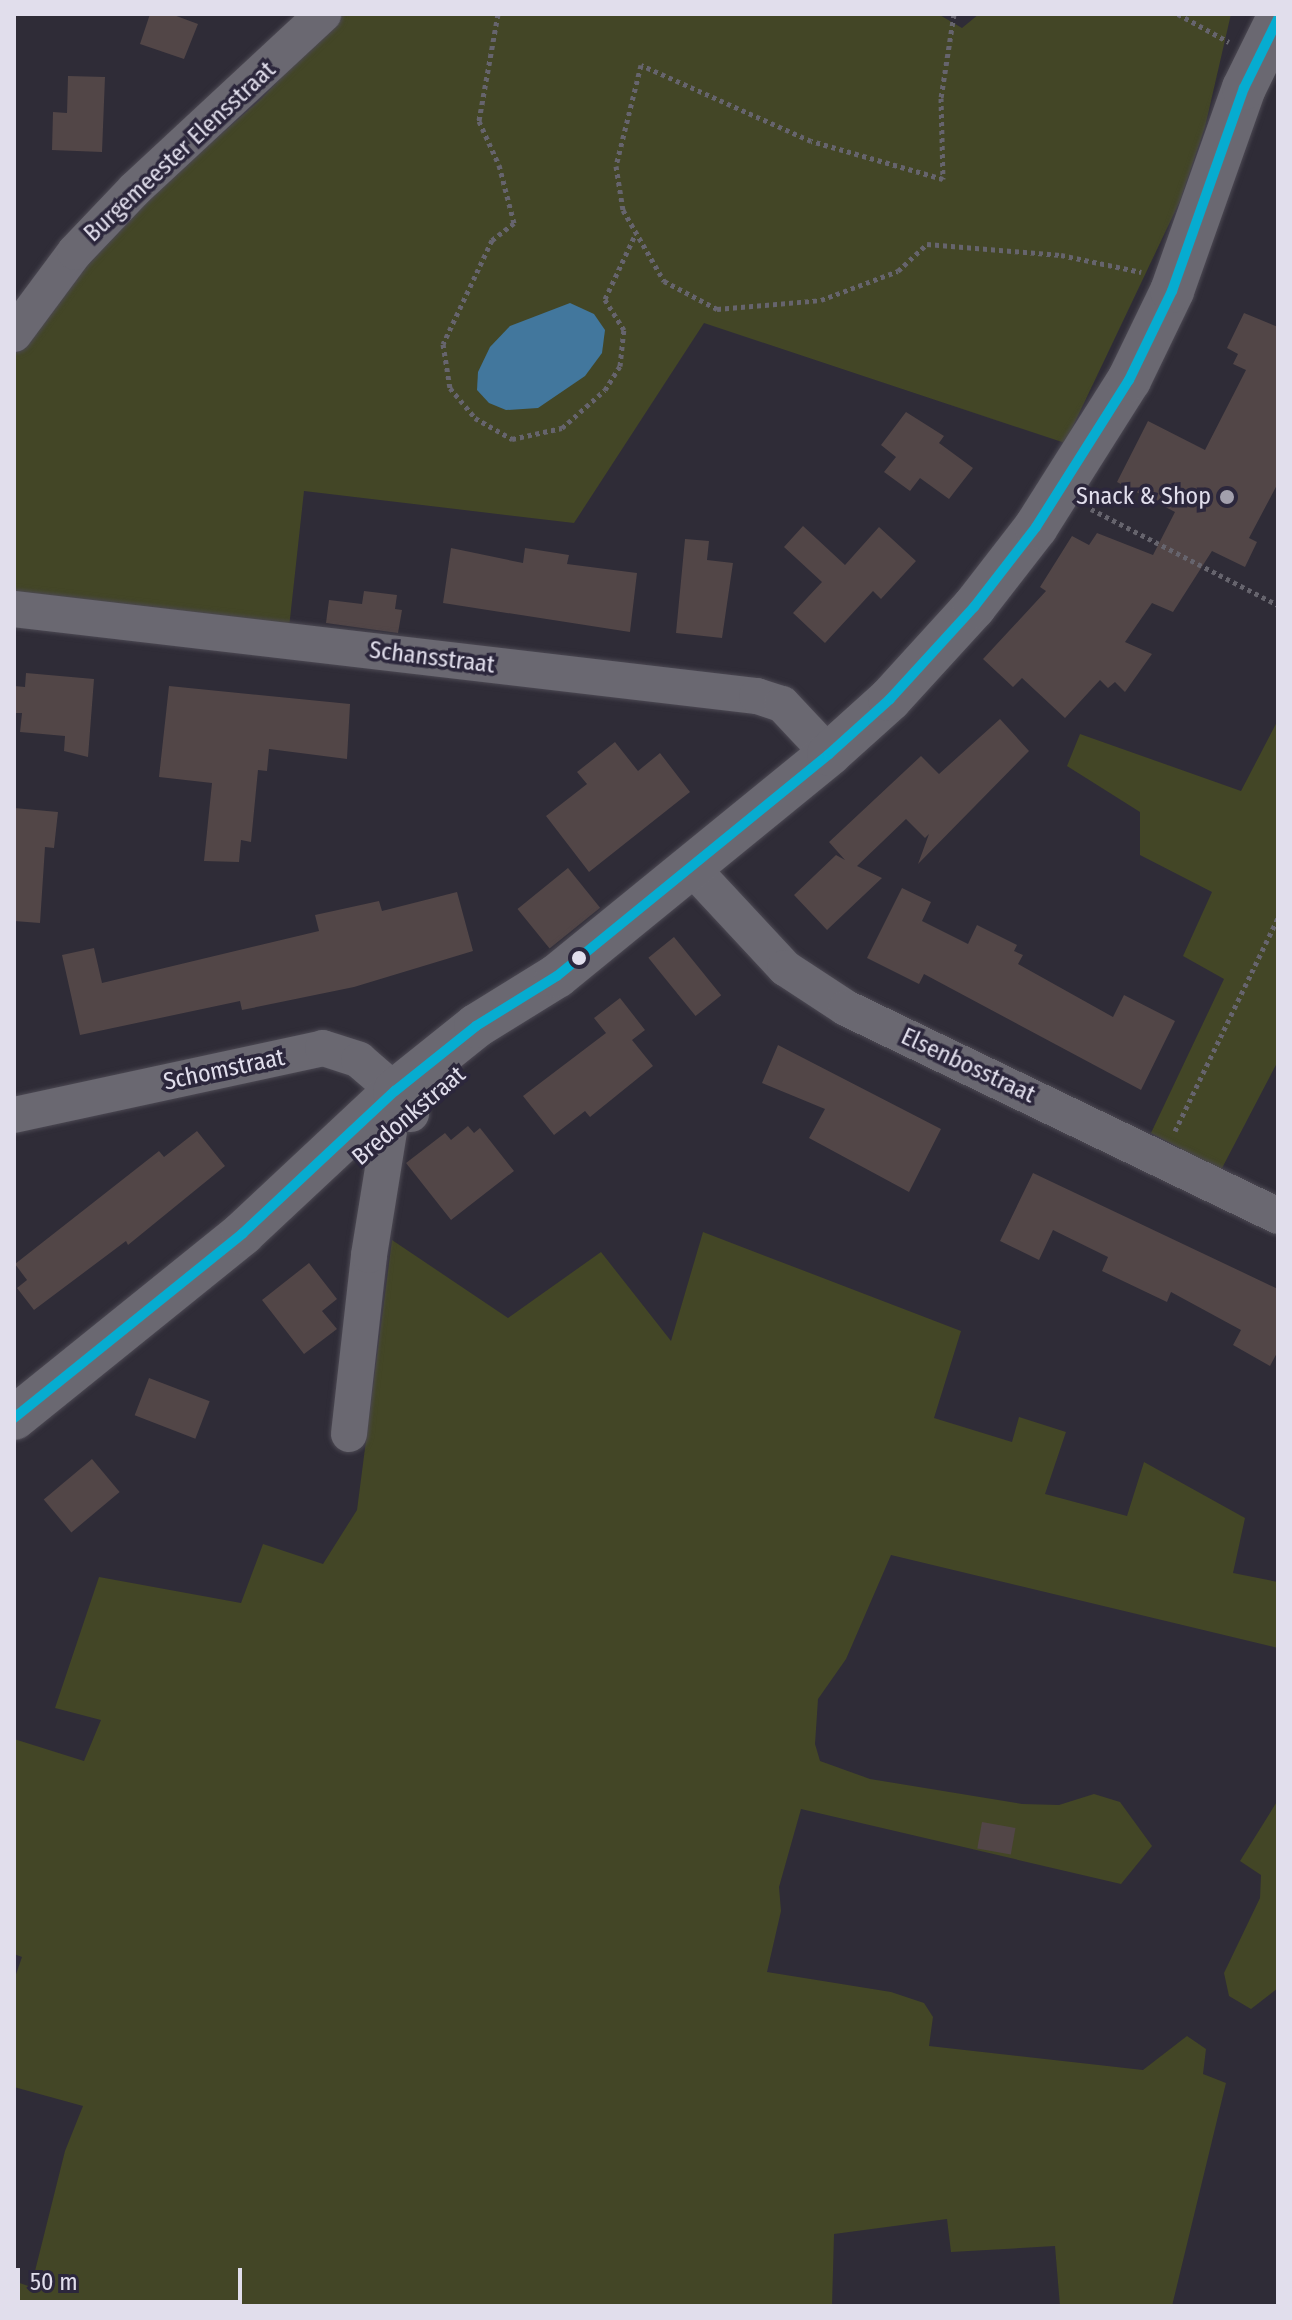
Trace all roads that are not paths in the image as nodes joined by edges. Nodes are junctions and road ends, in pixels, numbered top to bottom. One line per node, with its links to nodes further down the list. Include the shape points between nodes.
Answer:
1 (309, 19): 4 (street, Burgemeester Elensstraat, via 75,252)
2 (1278, 19): 3 (street, Bredonkstraat)
3 (1247, 51): 6 (street, Bredonkstraat, via 1174,285 1129,380 1061,490 974,607 890,699)
4 (14, 334)
5 (14, 609): 6 (street, Schansstraat, via 757,696 782,704)
6 (829, 754): 7 (street, Bredonkstraat)
7 (692, 868): 8 (street, Bredonkstraat, via 557,976 494,1045); 10 (street, Elsenbosstraat, via 785,968 846,1008)
8 (398, 1112): 9 (street, Schomstraat, via 359,1060 323,1048); 11 (street, Bredonkstraat, via 346,1168 243,1233); 12 (street, via 369,1255)
9 (14, 1115)
10 (1278, 1216)
11 (14, 1418)
12 (349, 1434)

